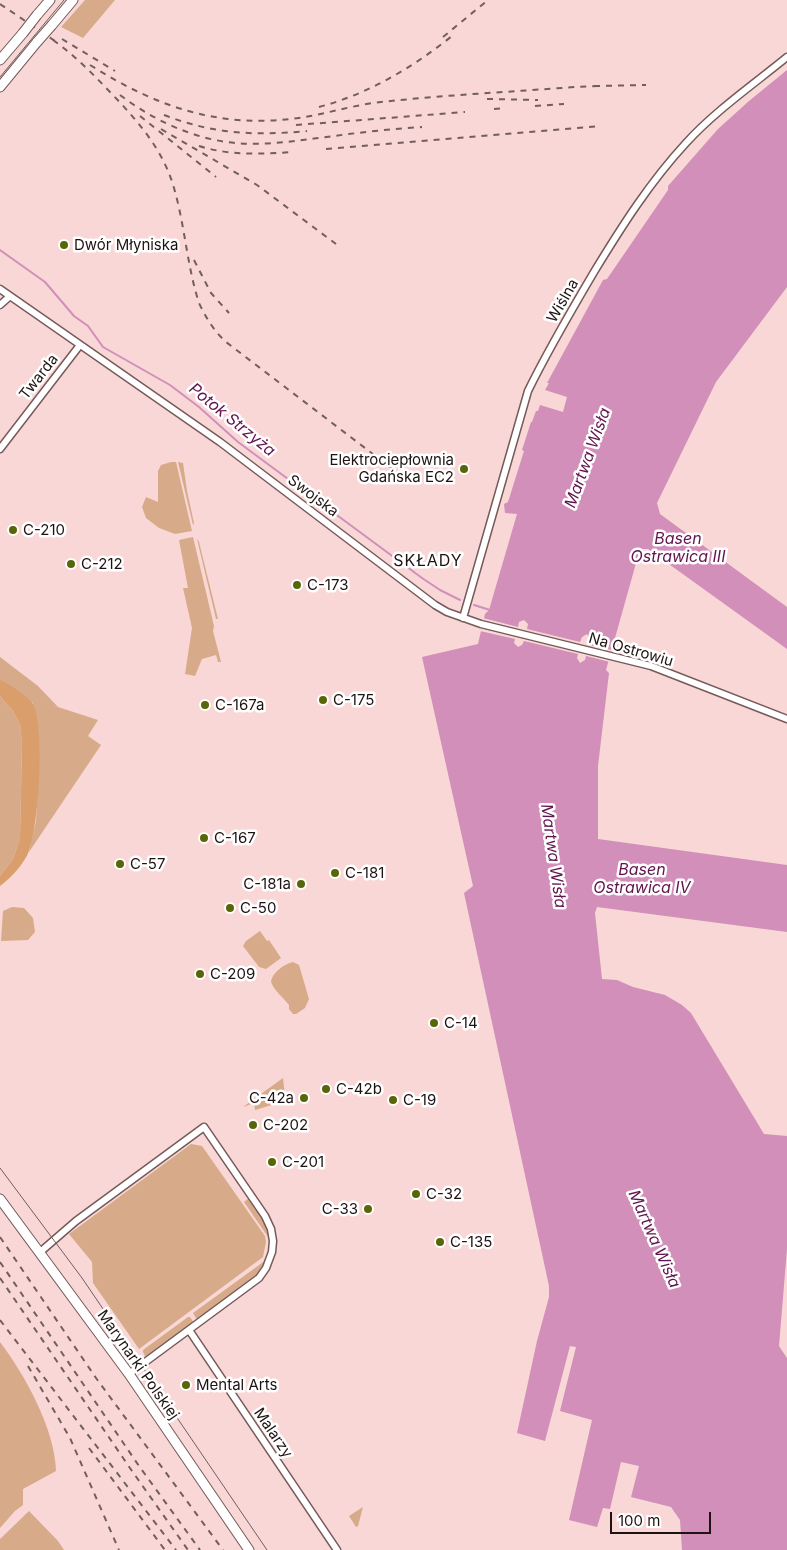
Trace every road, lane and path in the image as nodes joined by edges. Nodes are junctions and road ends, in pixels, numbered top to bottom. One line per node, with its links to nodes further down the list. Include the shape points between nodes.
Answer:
1 (50, 0): 4 (main road, bridge)
2 (73, 0): 5 (main road, bridge)
3 (787, 57): 11 (street, Wiślna, via 701,128 675,155 627,218 583,291 528,391)
4 (0, 60)
5 (0, 87)
6 (0, 289): 7 (street, Swojska)
7 (9, 297): 8 (street); 9 (street, Swojska)
8 (0, 305)
9 (80, 345): 10 (street, Twarda); 11 (street, Swojska, via 220,442 426,599)
10 (0, 449)
11 (463, 618): 12 (street, Na Ostrowiu, via 651,666)
12 (787, 719)
13 (0, 1199): 14 (main road, Marynarki Polskiej)
14 (39, 1253): 15 (street, via 76,1221 204,1127 265,1216 273,1246 259,1278); 16 (main road, Marynarki Polskiej)
15 (189, 1330): 16 (street); 18 (street, Malarzy)
16 (129, 1374): 17 (main road, Marynarki Polskiej)
17 (249, 1550)
18 (337, 1550)

